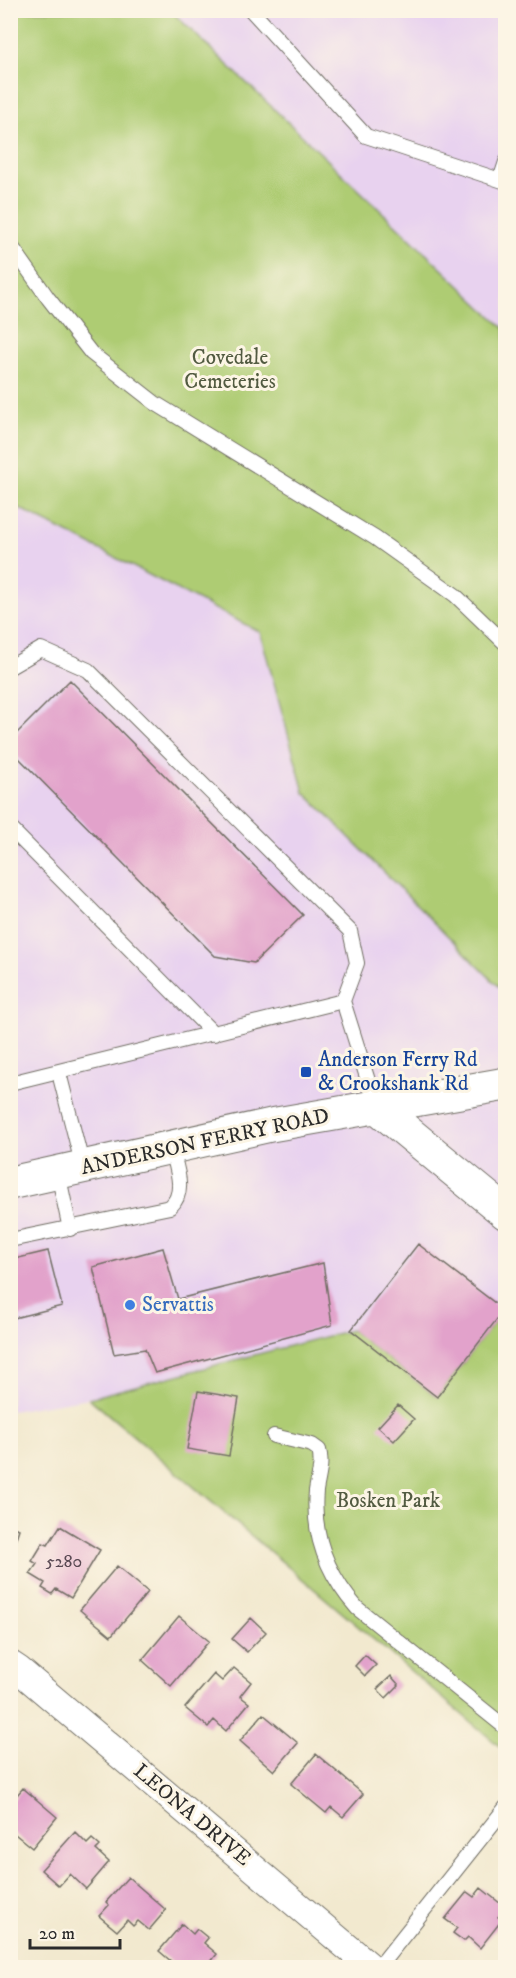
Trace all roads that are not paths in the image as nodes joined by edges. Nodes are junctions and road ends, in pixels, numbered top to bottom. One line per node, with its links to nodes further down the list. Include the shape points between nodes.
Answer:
1 (251, 10): 3 (lane, via 366,136)
2 (506, 162): 3 (lane)
3 (503, 181)
4 (10, 244): 5 (lane, via 91,353 155,403 375,538 455,595)
5 (506, 644)
6 (10, 667): 8 (lane, via 41,649 88,670 350,931 357,963)
7 (10, 828): 9 (lane)
8 (343, 1001): 9 (lane); 13 (lane)
9 (214, 1034): 10 (lane)
10 (59, 1073): 11 (lane); 15 (lane)
11 (10, 1083)
12 (506, 1084): 13 (street, ANDERSON FERRY ROAD)
13 (376, 1106): 14 (street, ANDERSON FERRY ROAD); 17 (street)
14 (171, 1147): 15 (street, ANDERSON FERRY ROAD); 18 (lane, via 180,1192 170,1208)
15 (71, 1170): 16 (street, ANDERSON FERRY ROAD); 18 (lane)
16 (10, 1184)
17 (506, 1213)
18 (70, 1229): 19 (lane)
19 (10, 1240)
20 (274, 1436): 22 (lane, via 319,1450 322,1460 316,1492 318,1536 324,1557 350,1600)
21 (10, 1664): 24 (street, LEONA DRIVE)
22 (506, 1728)
23 (506, 1807): 25 (lane)
24 (372, 1968)
25 (378, 1968)

